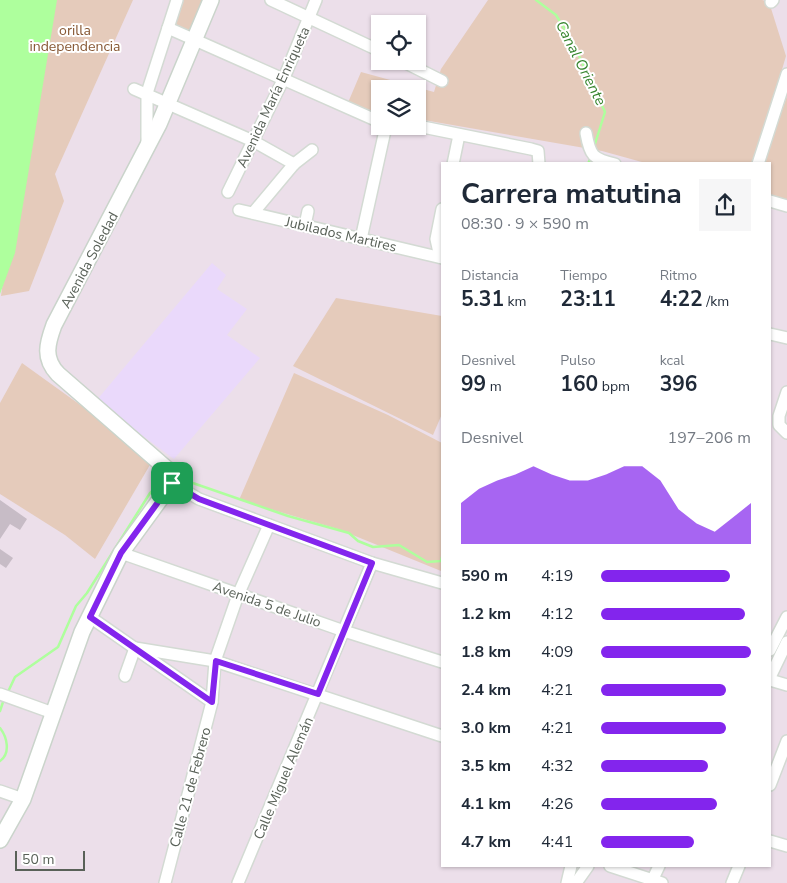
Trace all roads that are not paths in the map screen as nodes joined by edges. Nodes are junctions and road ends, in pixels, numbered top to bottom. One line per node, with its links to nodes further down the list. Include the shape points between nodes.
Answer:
1 (177, 0): 6 (street)
2 (211, 0): 7 (main road, Avenida Soledad)
3 (271, 0): 5 (street)
4 (316, 0): 5 (street, Avenida María Enriqueta)
5 (309, 17): 8 (street); 11 (street, Avenida María Enriqueta)
6 (168, 28): 7 (street); 14 (street)
7 (195, 40): 11 (street); 15 (main road, Avenida Soledad)
8 (371, 47)
9 (421, 70): 12 (street)
10 (787, 74): 27 (street)
11 (284, 78): 16 (street); 21 (street, Avenida María Enriqueta)
12 (442, 80)
13 (134, 89): 14 (street)
14 (147, 93): 15 (street); 22 (street)
15 (168, 102): 21 (street); 22 (main road, Avenida Soledad)
16 (371, 118)
17 (426, 128): 20 (street)
18 (586, 133): 26 (street, via 592,155)
19 (384, 135): 37 (street)
20 (459, 135): 24 (street); 25 (street, via 538,151)
21 (254, 142): 28 (street); 29 (street, Avenida María Enriqueta)
22 (147, 150): 43 (main road, Avenida Soledad, via 54,325 46,353 50,366 167,469)
23 (312, 150): 28 (street)
24 (453, 162)
25 (539, 162)
26 (606, 162)
27 (759, 162)
28 (294, 164): 34 (street)
29 (228, 192)
30 (771, 201): 31 (street)
31 (787, 206)
32 (239, 210): 34 (street, Jubilados Martires)
33 (308, 210): 36 (street)
34 (253, 213): 36 (street, Jubilados Martires)
35 (441, 214): 38 (street, via 436,239)
36 (305, 226): 37 (street, Jubilados Martires)
37 (361, 239): 38 (street, Jubilados Martires)
38 (441, 258)
39 (771, 334): 40 (street)
40 (787, 338)
41 (787, 392): 42 (street, via 779,416)
42 (779, 430)
43 (172, 483): 44 (street, via 199,499); 45 (main road)
44 (269, 525): 46 (street); 48 (street, Calle 21 de Febrero)
45 (121, 553): 48 (street, Avenida 5 de Julio); 49 (main road)
46 (372, 563): 47 (street); 51 (street, Calle Miguel Alemán)
47 (441, 583)
48 (238, 595): 51 (street, Avenida 5 de Julio); 55 (street, Calle 21 de Febrero)
49 (90, 617): 53 (street); 64 (main road)
50 (787, 617): 54 (street)
51 (344, 631): 56 (street, Avenida 5 de Julio); 62 (street, Calle Miguel Alemán)
52 (787, 642): 57 (street)
53 (135, 648): 55 (street); 58 (street); 63 (street)
54 (771, 648)
55 (216, 661): 62 (street); 63 (street, Calle 21 de Febrero)
56 (441, 662)
57 (771, 674)
58 (125, 676)
59 (771, 680): 60 (street)
60 (787, 685)
61 (0, 694): 64 (street)
62 (318, 694): 65 (street); 81 (street, Calle Miguel Alemán)
63 (212, 702): 80 (street, Calle 21 de Febrero)
64 (54, 713): 70 (main road)
65 (441, 736)
66 (787, 741): 67 (street)
67 (778, 767): 68 (street)
68 (771, 783)
69 (0, 791): 70 (street)
70 (23, 799): 71 (main road)
71 (0, 840)
72 (771, 841): 73 (street)
73 (787, 846)
74 (571, 867): 82 (street)
75 (587, 867): 83 (street)
76 (613, 867): 79 (street)
77 (659, 867): 79 (street)
78 (739, 867): 84 (street)
79 (655, 882)
80 (165, 883)
81 (238, 883)
82 (567, 883)
83 (576, 883)
84 (732, 883)

